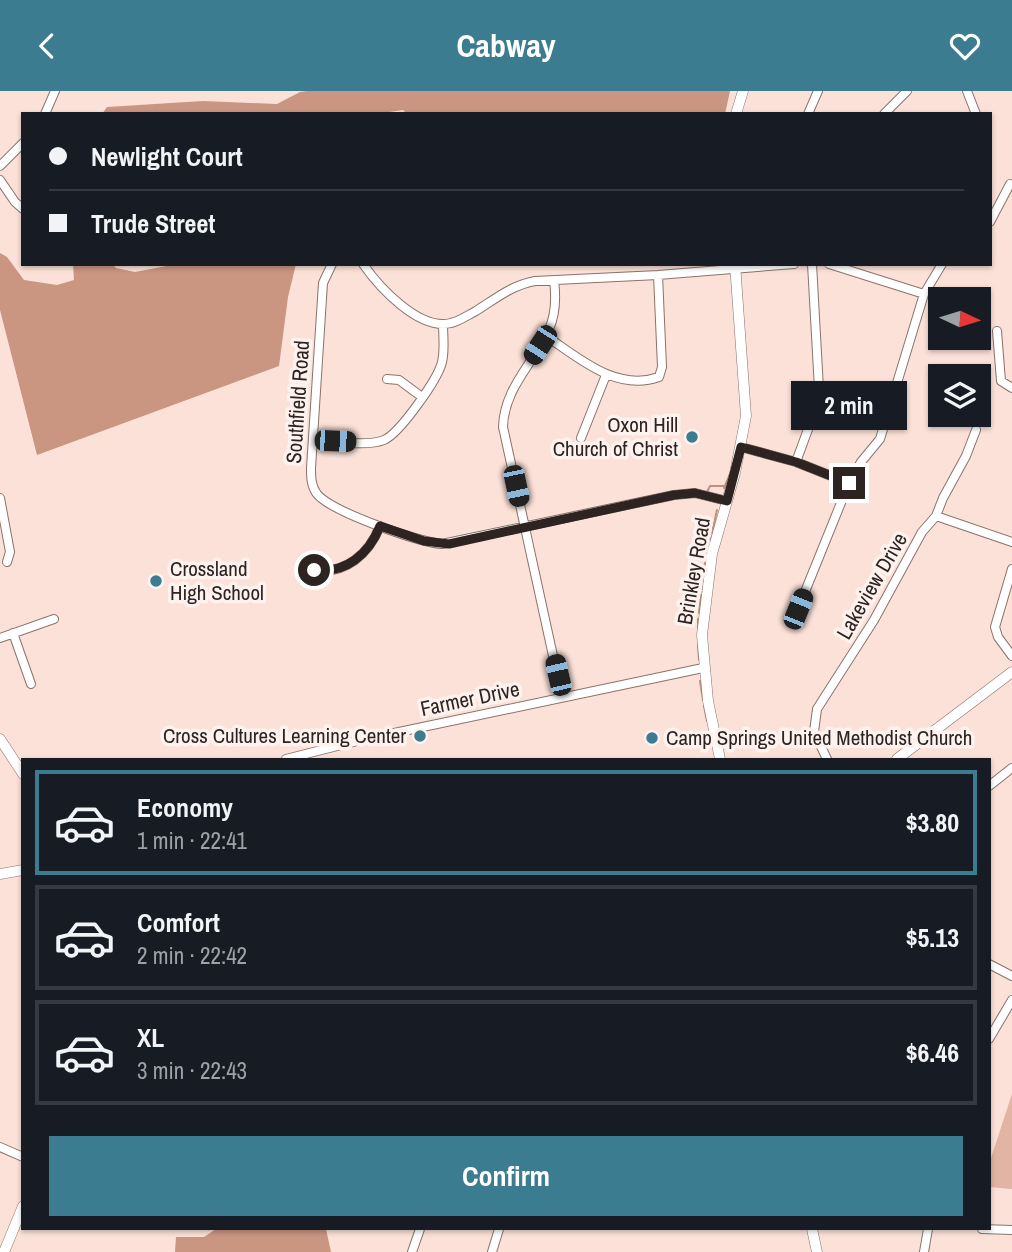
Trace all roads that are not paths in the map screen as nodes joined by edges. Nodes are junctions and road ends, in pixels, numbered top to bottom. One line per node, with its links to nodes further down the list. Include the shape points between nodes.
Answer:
1 (55, 91): 6 (street)
2 (743, 91): 7 (main road)
3 (818, 91): 8 (street)
4 (907, 91): 9 (street)
5 (967, 91): 10 (street)
6 (45, 112)
7 (737, 112)
8 (809, 112)
9 (886, 112)
10 (975, 112)
11 (21, 145): 12 (street)
12 (0, 166)
13 (0, 180): 15 (street)
14 (1010, 184): 16 (street)
15 (21, 206)
16 (992, 218)
17 (331, 266): 35 (street, Southfield Road, via 323,283)
18 (365, 266): 26 (street, via 406,308)
19 (735, 266): 23 (street); 36 (main road, Brinkley Road, via 746,416)
20 (812, 266): 37 (street, via 819,389)
21 (835, 266): 25 (street)
22 (941, 266): 25 (street)
23 (658, 275): 24 (street); 29 (street, via 660,376 645,380)
24 (554, 280): 26 (street, via 515,287 464,318); 28 (street, via 553,316)
25 (924, 294): 38 (street, via 880,439)
26 (443, 324): 32 (street, via 441,367)
27 (997, 331): 31 (street, via 1000,381)
28 (546, 336): 29 (street); 44 (street, via 509,395 503,419)
29 (606, 375): 34 (street)
30 (387, 379): 32 (street, via 399,380)
31 (1012, 388)
32 (422, 397): 35 (street, via 395,433 384,440)
33 (976, 430): 41 (street, Lakeview Drive)
34 (581, 438)
35 (313, 440): 43 (street, Southfield Road, via 311,475 316,492 333,506)
36 (741, 447): 37 (street); 40 (main road, Brinkley Road)
37 (796, 462): 38 (street)
38 (849, 483): 49 (street)
39 (0, 498): 42 (street)
40 (727, 501): 44 (street, Southfield Road, via 686,493); 54 (main road, Brinkley Road, via 706,592)
41 (936, 516): 45 (street); 61 (street, Lakeview Drive, via 922,532 874,620 817,709 814,732)
42 (2, 519): 46 (street, via 10,552)
43 (380, 526): 44 (street, Southfield Road, via 442,544); 48 (street, via 367,550 354,561 331,571)
44 (525, 526): 57 (street)
45 (1012, 542)
46 (7, 562)
47 (1012, 569): 53 (street, via 995,627)
48 (314, 570)
49 (798, 609)
50 (54, 619): 51 (street)
51 (13, 633): 52 (street); 56 (street)
52 (0, 638)
53 (1012, 656)
54 (703, 668): 57 (street, Farmer Drive); 60 (main road, Brinkley Road)
55 (1012, 672): 62 (main road)
56 (31, 684)
57 (562, 697): 59 (street, Farmer Drive)
58 (0, 739): 63 (main road)
59 (290, 758)
60 (720, 758)
61 (827, 758)
62 (898, 758)
63 (21, 771)
64 (1011, 771): 65 (street)
65 (991, 785)
66 (21, 870): 67 (main road)
67 (0, 874)
68 (991, 965): 69 (street)
69 (1012, 976)
70 (1012, 1000): 71 (street)
71 (991, 1036)
72 (0, 1147): 73 (street)
73 (21, 1156)
74 (21, 1211): 81 (main road)
75 (991, 1229): 80 (street)
76 (420, 1230): 82 (street)
77 (499, 1230): 83 (street)
78 (812, 1230): 84 (main road)
79 (928, 1230): 85 (street)
80 (1012, 1230)
81 (4, 1252)
82 (412, 1252)
83 (492, 1252)
84 (817, 1252)
85 (924, 1252)

